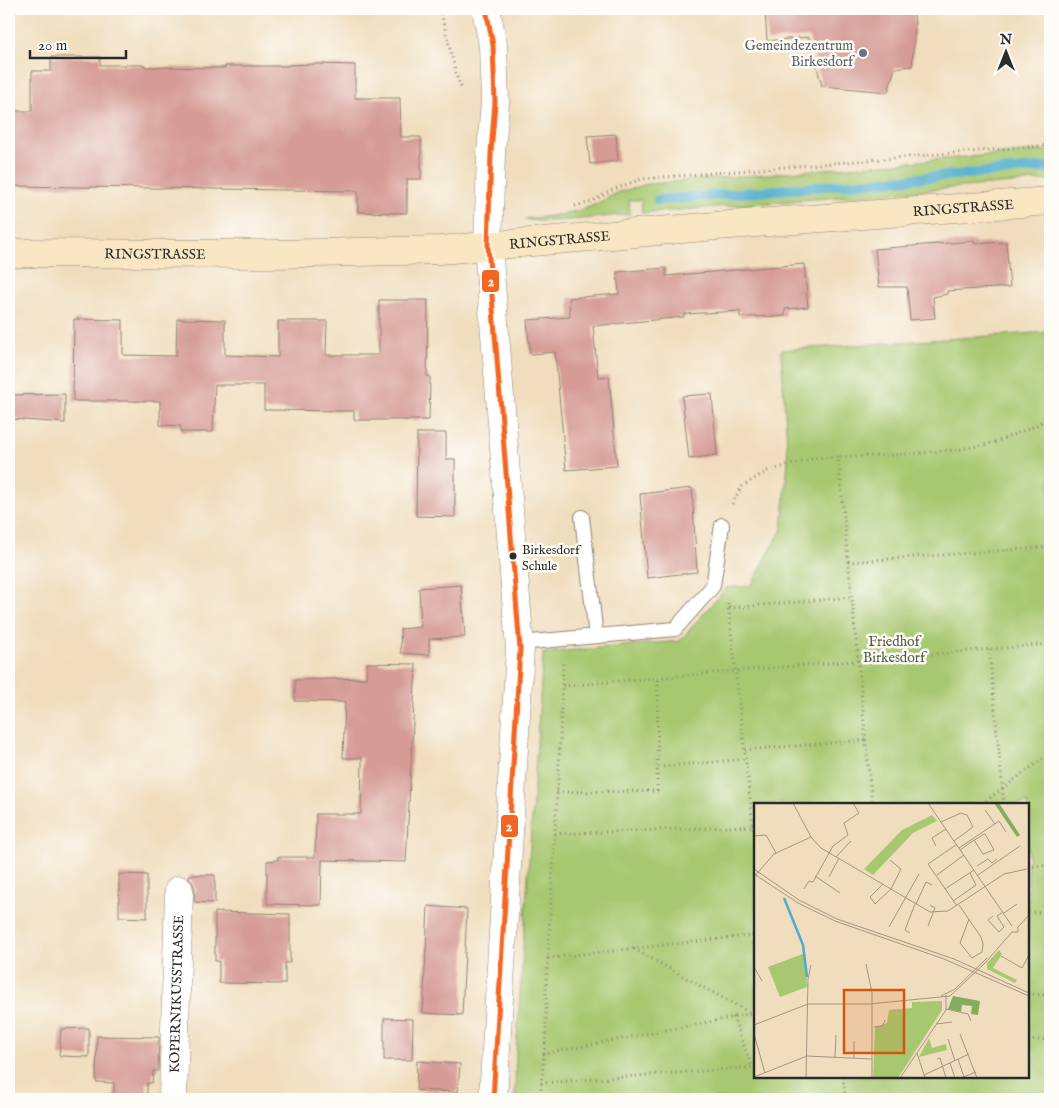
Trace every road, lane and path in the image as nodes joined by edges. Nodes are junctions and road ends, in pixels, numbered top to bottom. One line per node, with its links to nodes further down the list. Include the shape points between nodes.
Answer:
1 (486, 9): 5 (street, via 493,45 495,102)
2 (1050, 145): 4 (path, via 641,179 590,202)
3 (1050, 201): 5 (main road, RINGSTRASSE)
4 (573, 206)
5 (488, 246): 6 (main road, RINGSTRASSE, via 275,254); 18 (street)
6 (9, 253)
7 (1050, 416): 8 (path, via 1037,425 993,443 956,450)
8 (838, 456): 10 (path, via 816,458 767,471 741,487); 12 (path)
9 (582, 517): 16 (lane)
10 (722, 525): 16 (lane, via 713,586 675,629)
11 (1050, 547): 12 (path)
12 (848, 562): 13 (path)
13 (852, 597): 15 (path); 21 (path)
14 (728, 599): 15 (path)
15 (729, 608): 22 (path)
16 (596, 636): 17 (lane)
17 (562, 640): 18 (lane); 24 (path)
18 (520, 643): 57 (street)
19 (1050, 644): 20 (path)
20 (989, 649): 21 (path); 30 (path)
21 (858, 660): 22 (path); 25 (path)
22 (736, 671): 23 (path); 26 (path)
23 (658, 678): 24 (path); 29 (path)
24 (563, 686): 31 (path)
25 (866, 740): 26 (path); 32 (path)
26 (745, 750): 28 (path)
27 (1050, 753): 30 (path)
28 (746, 760): 29 (path); 35 (path)
29 (658, 767): 31 (path, via 657,791)
30 (1003, 788): 33 (path); 34 (path)
31 (558, 792): 36 (path)
32 (872, 803)
33 (983, 803)
34 (1004, 803)
35 (754, 826): 36 (path)
36 (555, 834): 44 (path)
37 (1050, 864): 38 (path)
38 (1029, 867)
39 (179, 890): 56 (street, KOPERNIKUSSTRASSE)
40 (1050, 912): 41 (path)
41 (1029, 914)
42 (754, 936): 43 (path)
43 (633, 948): 44 (path); 48 (path)
44 (548, 958): 52 (path)
45 (1029, 994): 46 (path)
46 (1050, 995)
47 (754, 1012): 48 (path)
48 (750, 1014): 49 (path)
49 (733, 1017): 52 (path); 53 (path)
50 (1050, 1039): 51 (path)
51 (1029, 1041)
52 (544, 1054): 55 (path)
53 (754, 1067): 55 (path)
54 (843, 1078): 59 (path)
55 (541, 1084): 58 (path)
56 (173, 1099)
57 (493, 1099)
58 (540, 1099)
59 (845, 1099)

